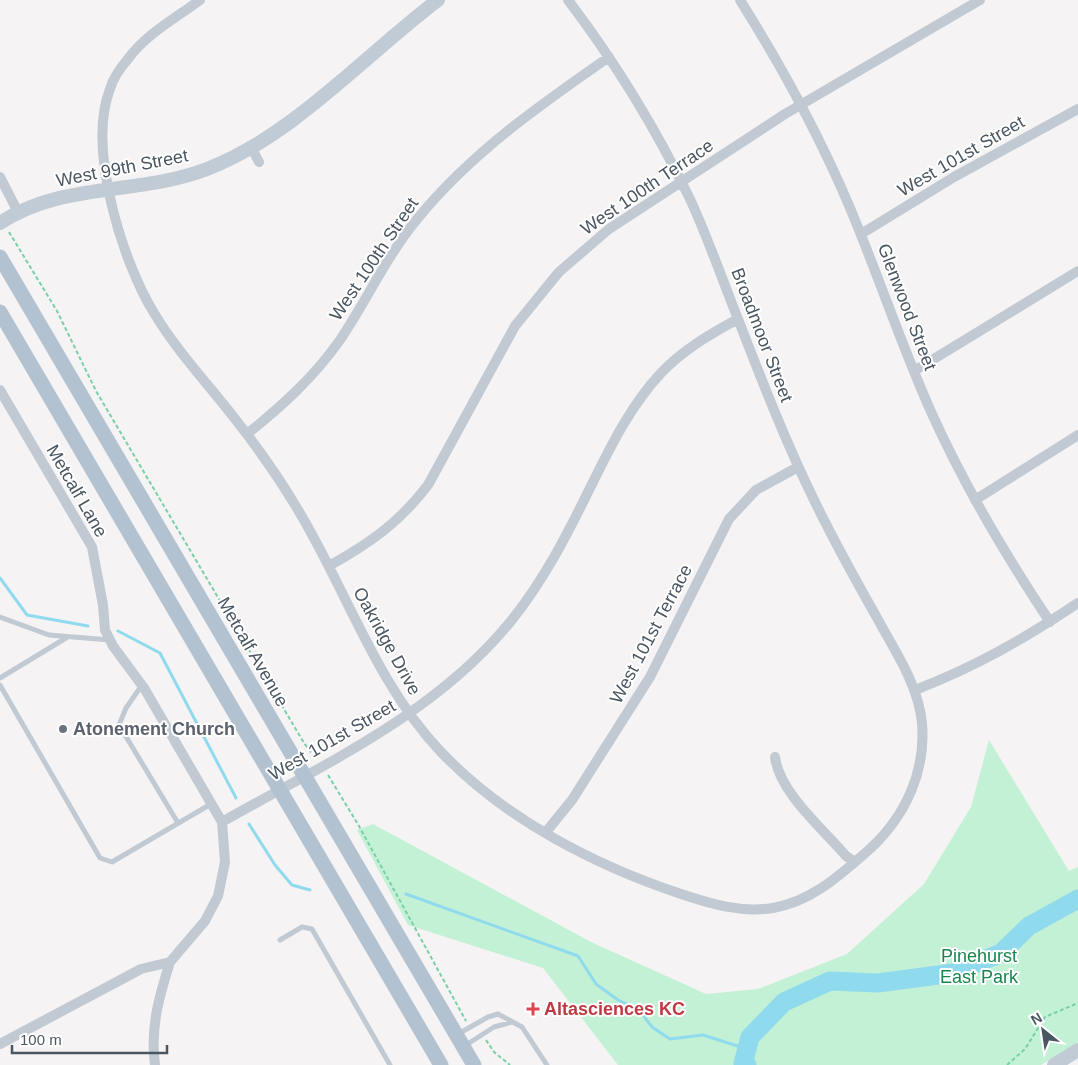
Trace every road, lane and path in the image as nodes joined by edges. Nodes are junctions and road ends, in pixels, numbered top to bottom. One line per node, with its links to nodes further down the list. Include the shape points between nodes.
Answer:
1 (200, 0): 13 (street, Oakridge Drive, via 138,46 124,62 109,89 103,119)
2 (438, 0): 9 (street, West 99th Street, via 305,110)
3 (568, 0): 6 (street, Broadmoor Street)
4 (740, 0): 7 (street, Glenwood Street)
5 (980, 0): 7 (street, West 100th Terrace)
6 (609, 57): 12 (street, Broadmoor Street); 23 (street, West 100th Street, via 490,145 440,192 403,238 325,360 300,388)
7 (801, 104): 12 (street, West 100th Terrace); 16 (street, Glenwood Street)
8 (1078, 109): 16 (street, West 101st Street, via 954,177)
9 (251, 147): 10 (street); 13 (street, West 99th Street, via 226,161 178,179)
10 (258, 162)
11 (0, 176): 14 (street)
12 (681, 182): 20 (street, Broadmoor Street); 27 (street, West 100th Terrace, via 609,229 559,272 515,326 428,485 380,535)
13 (109, 189): 14 (street, West 99th Street, via 76,194); 23 (street, Oakridge Drive, via 122,245 150,307 178,348)
14 (18, 212): 15 (street, West 99th Street)
15 (1, 223): 39 (path, via 18,244 57,310 96,390 304,743)
16 (861, 234): 21 (street, Glenwood Street)
17 (0, 257): 40 (main road, Metcalf Avenue)
18 (1078, 271): 21 (street)
19 (0, 312): 41 (main road)
20 (738, 318): 25 (street, Broadmoor Street); 37 (street, West 101st Street, via 683,353 642,395 614,441 538,586 482,653 449,685)
21 (914, 371): 26 (street, Glenwood Street)
22 (0, 390): 32 (street, Metcalf Lane, via 92,547 105,630)
23 (247, 434): 27 (street, Oakridge Drive, via 299,511)
24 (1078, 435): 26 (street)
25 (798, 467): 36 (street, Broadmoor Street, via 845,562); 45 (street, West 101st Terrace, via 756,490 729,519 650,677 572,800)
26 (975, 500): 30 (street, Glenwood Street)
27 (329, 566): 37 (street, Oakridge Drive, via 387,680)
28 (1078, 603): 30 (street)
29 (0, 617): 31 (lane)
30 (1050, 622): 36 (street, via 959,673)
31 (66, 638): 32 (lane); 33 (lane)
32 (110, 640): 34 (street, Metcalf Lane)
33 (0, 678)
34 (142, 684): 42 (street, Metcalf Lane); 44 (lane, via 118,725)
35 (0, 685): 44 (lane, via 100,858 112,862)
36 (915, 690): 46 (street, Broadmoor Street, via 920,707 923,745 916,782 892,825)
37 (410, 714): 39 (street, West 101st Street); 45 (street, Oakridge Drive, via 463,773 492,797)
38 (774, 757): 46 (street, via 776,769 788,790 846,856)
39 (322, 766): 40 (street, West 101st Street); 51 (path)
40 (305, 777): 41 (street, West 101st Street); 53 (main road, Metcalf Avenue)
41 (280, 789): 43 (street, West 101st Street); 58 (main road)
42 (211, 803): 43 (street, Metcalf Lane); 44 (lane)
43 (222, 822): 48 (street, via 225,862 218,896 205,921)
44 (178, 823)
45 (546, 832): 46 (street, Oakridge Drive, via 642,880 728,908 746,910 769,909 802,900)
46 (855, 862)
47 (280, 940): 57 (lane, via 302,927 312,929)
48 (170, 962): 54 (street, via 141,968); 56 (street, via 153,1028)
49 (1078, 1003): 62 (path, via 1045,1017 1025,1049)
50 (512, 1022): 51 (lane, via 498,1014); 52 (lane, via 494,1027); 61 (lane, via 522,1027)
51 (471, 1026): 53 (lane)
52 (481, 1036): 53 (lane); 60 (path)
53 (460, 1041): 59 (main road, Metcalf Avenue)
54 (0, 1044)
55 (1078, 1050): 63 (street)
56 (155, 1065)
57 (390, 1065)
58 (441, 1065)
59 (474, 1065)
60 (510, 1065)
61 (547, 1065)
62 (1007, 1065)
63 (1054, 1065)

